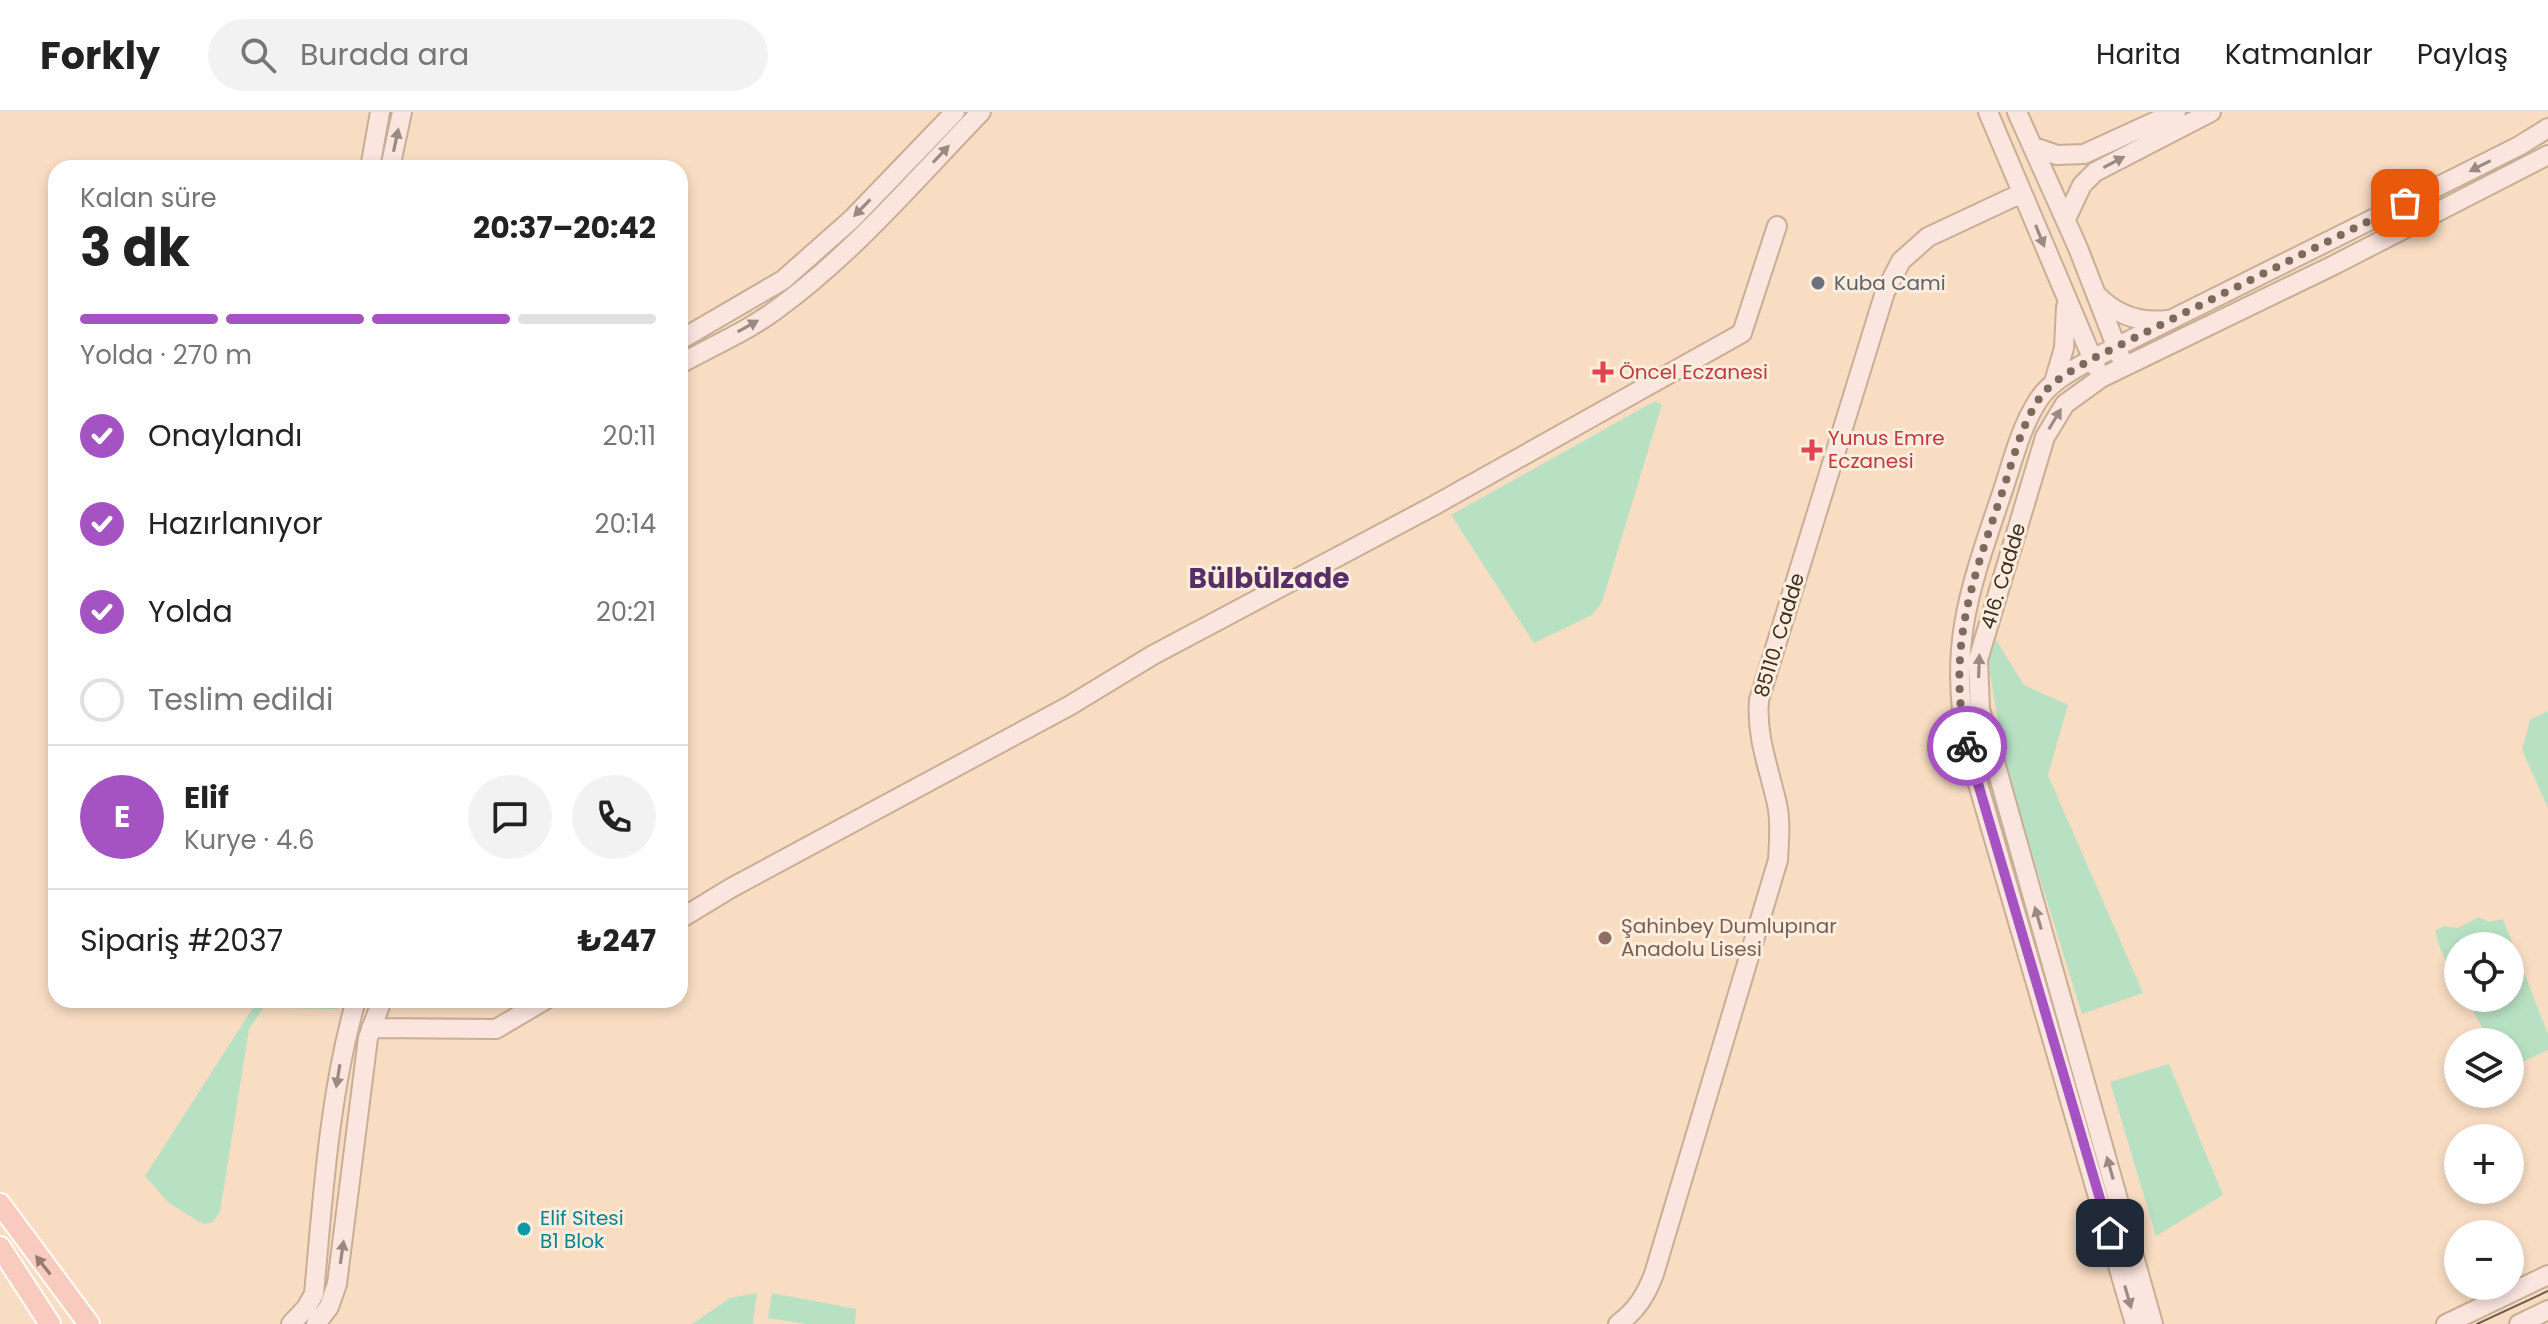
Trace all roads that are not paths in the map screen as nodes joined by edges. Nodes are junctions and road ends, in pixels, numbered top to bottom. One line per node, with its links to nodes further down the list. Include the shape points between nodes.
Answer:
1 (380, 112): 13 (main road)
2 (402, 112): 14 (main road, one-way to 2)
3 (955, 112): 22 (main road, one-way to 22, via 852,219 783,280)
4 (981, 112): 24 (main road, one-way to 4, via 775,310 841,256)
5 (1988, 112): 16 (main road)
6 (2017, 112): 10 (main road)
7 (2176, 112): 12 (main road)
8 (2211, 112): 15 (main road, one-way to 8, via 2108,164)
9 (2548, 128): 21 (main road, one-way to 21)
10 (2034, 147): 12 (main road); 17 (main road)
11 (2548, 155): 26 (main road, 416. Cadde)
12 (2066, 157): 15 (main road, via 2067,173)
13 (371, 160)
14 (392, 160)
15 (2082, 185): 17 (main road)
16 (2022, 193): 20 (main road, one-way to 20); 42 (main road, 85110. Cadde, via 1928,237 1901,261 1885,292 1759,700 1759,738 1777,804 1778,860 1654,1274 1645,1298)
17 (2066, 219): 19 (main road)
18 (1777, 226): 29 (main road, via 1742,333)
19 (2095, 293): 21 (main road, via 2131,317); 23 (main road)
20 (2066, 300): 25 (main road); 28 (main road, via 2064,348)
21 (2178, 317): 23 (main road)
22 (688, 335)
23 (2115, 347): 25 (main road); 26 (main road)
24 (688, 359)
25 (2092, 359): 27 (main road); 28 (main road)
26 (2125, 366): 27 (main road, 416. Cadde)
27 (2101, 378): 44 (main road, 416. Cadde, one-way to 27, via 1980,709 1978,660 2045,437 2065,404)
28 (2054, 382): 43 (main road, one-way to 43, via 2037,401 2022,434 1971,588 1960,642 1959,704)
29 (688, 914)
30 (354, 1008): 40 (main road, one-way to 40, via 334,1102 314,1294)
31 (379, 1008): 33 (main road)
32 (531, 1008): 33 (main road, via 496,1029)
33 (371, 1028): 41 (main road, one-way to 33, via 337,1284)
34 (0, 1204): 39 (main road, one-way to 34)
35 (0, 1247): 38 (main road)
36 (2548, 1275): 45 (main road)
37 (2548, 1310): 46 (main road)
38 (50, 1324)
39 (89, 1324)
40 (291, 1324)
41 (316, 1324)
42 (1618, 1324)
43 (2135, 1324)
44 (2153, 1324)
45 (2446, 1324)
46 (2519, 1324)

